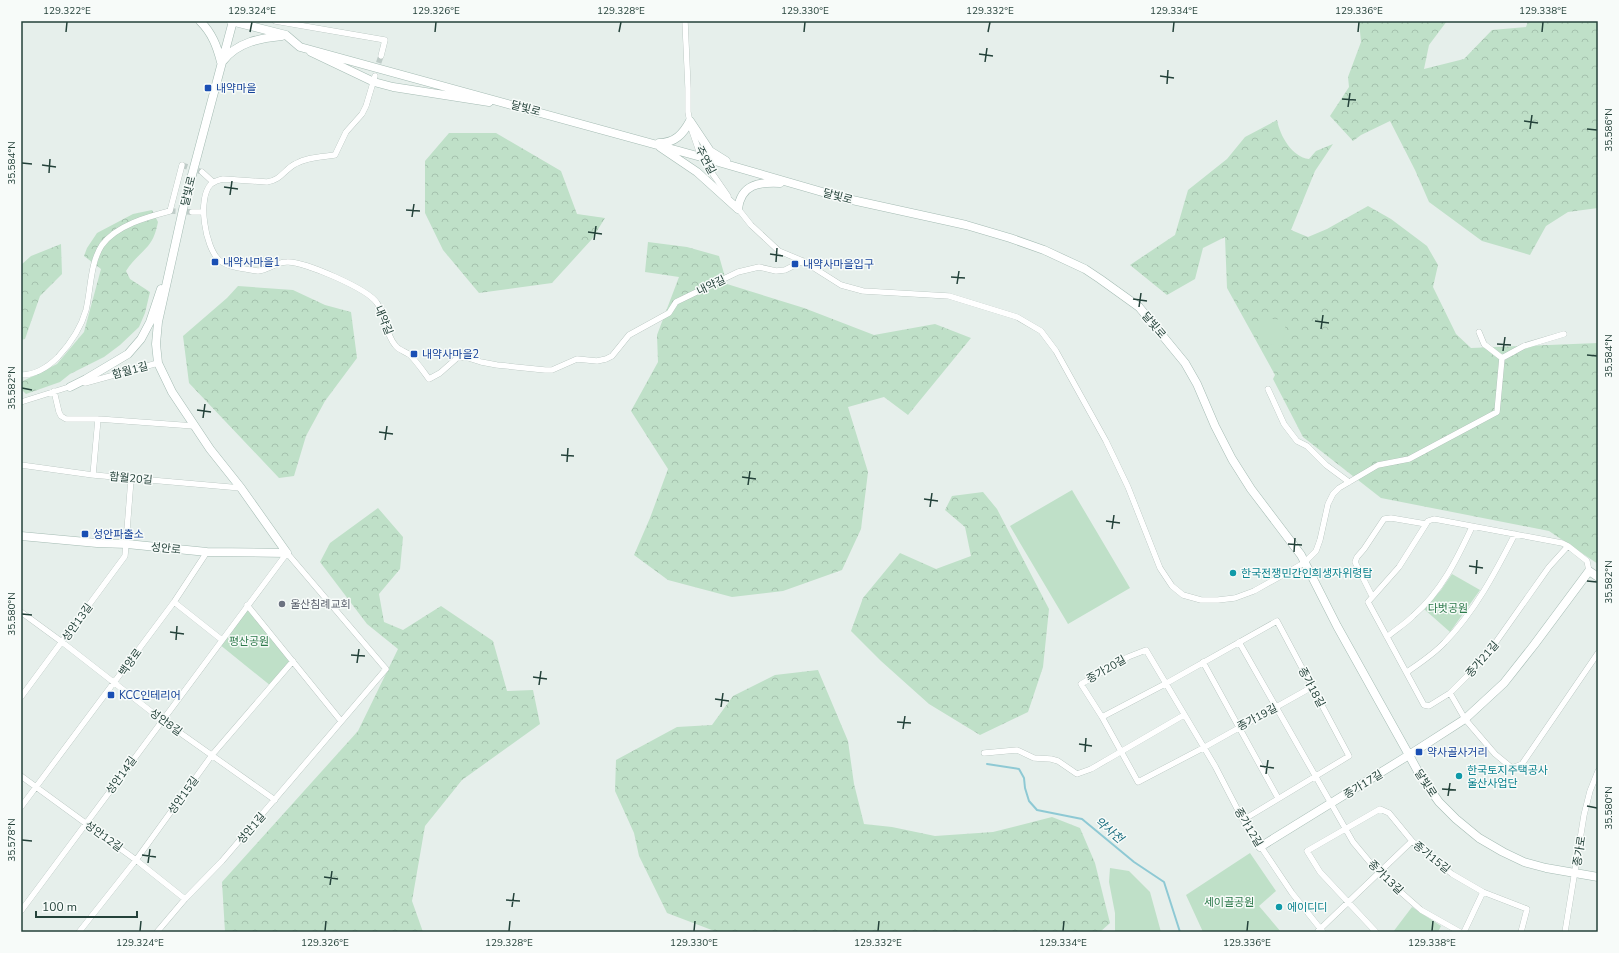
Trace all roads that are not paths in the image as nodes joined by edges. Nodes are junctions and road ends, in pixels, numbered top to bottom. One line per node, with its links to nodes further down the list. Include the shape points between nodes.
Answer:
1 (200, 21): 8 (main road, via 212,36)
2 (233, 21): 5 (main road, 달빛로); 8 (main road, 달빛로)
3 (275, 21): 7 (street, via 385,40)
4 (685, 21): 11 (street, 주연길)
5 (286, 36): 6 (main road, 달빛로); 8 (main road, via 255,40 239,46)
6 (300, 47): 9 (main road); 10 (main road, 달빛로)
7 (381, 56)
8 (221, 63): 23 (main road, 달빛로)
9 (374, 79): 10 (main road, via 393,87 466,100); 17 (street, via 364,110 346,132 335,155 295,164 274,181 222,179)
10 (507, 103): 12 (main road, 달빛로)
11 (690, 121): 12 (main road, via 684,132 668,143); 13 (street, 주연길); 14 (main road, via 710,150)
12 (654, 144): 13 (main road, 달빛로); 19 (main road, via 697,172)
13 (701, 157): 14 (main road, 달빛로); 19 (street, 주연길)
14 (731, 165): 18 (main road, 달빛로)
15 (182, 166): 28 (street, via 170,211 124,228 110,236 102,245 94,264 86,310 80,327 68,346 41,370)
16 (202, 172): 17 (street)
17 (213, 182): 21 (street, 내약길, via 208,188)
18 (793, 183): 19 (main road, via 749,187 739,199); 48 (main road, 달빛로, via 843,198 966,225 1044,250 1085,269 1139,307 1185,363 1242,475)
19 (738, 209): 22 (street, 주연길, via 779,251)
20 (192, 212): 21 (street)
21 (203, 212): 22 (street, 내약길, via 213,251 225,263 258,271 279,263 298,263 367,293 381,309 395,346 410,355 429,379 457,358 465,357 497,365 544,370 552,370 577,358 597,361 606,359 612,356 629,335 669,313 676,302 751,268 785,270)
22 (802, 261): 48 (street, via 853,289 948,296 1017,317 1041,331 1056,351 1106,441 1128,487 1160,568 1172,586 1183,595 1200,600 1235,598 1254,591)
23 (169, 272): 27 (main road, 달빛로, via 158,322); 29 (main road, via 141,339 128,354)
24 (1478, 332): 26 (street, via 1484,344)
25 (1564, 334): 26 (street, via 1524,346)
26 (1502, 358): 38 (street, via 1497,412 1409,459 1378,465)
27 (158, 363): 29 (street, 함월1길); 34 (main road, 함월1길, via 172,392)
28 (21, 375)
29 (70, 387): 31 (street, 함월1길)
30 (1268, 389): 38 (street, via 1284,424 1297,441 1307,446 1326,465)
31 (54, 391): 32 (street, 함월1길); 33 (street, via 61,416 66,419)
32 (21, 402)
33 (98, 419): 34 (street); 36 (street)
34 (194, 426): 39 (main road, 함월1길)
35 (21, 465): 36 (street, 함월20길)
36 (93, 475): 37 (street, 함월20길)
37 (131, 479): 39 (street, 함월20길); 44 (street, 성안13길)
38 (1349, 482): 48 (street, via 1333,494 1325,512 1316,550)
39 (241, 488): 47 (main road, 함월1길)
40 (1427, 522): 41 (street, via 1434,519); 51 (street, via 1399,567); 51 (street, via 1384,519 1355,562)
41 (1472, 527): 42 (street); 55 (street, via 1457,560 1439,588 1414,616)
42 (1515, 534): 45 (street); 62 (street, via 1493,578 1462,623 1436,651)
43 (21, 536): 44 (main road, 성안로)
44 (127, 544): 46 (main road, 성안로); 57 (street, 성안13길, via 125,556)
45 (1568, 546): 49 (street, via 1587,561); 66 (street, 종가21길, via 1549,567 1484,658)
46 (207, 552): 47 (main road, 성안로); 52 (street, 백양로)
47 (287, 553): 53 (street, 성안14길); 73 (street, 성안1길, via 386,669)
48 (1304, 563): 79 (main road, 달빛로)
49 (1589, 571): 50 (main road); 71 (main road, 종가17길, via 1504,683)
50 (1598, 577)
51 (1372, 596): 55 (street, 종가21길, via 1368,602)
52 (174, 602): 56 (street); 63 (street, 백양로)
53 (247, 605): 56 (street, 성안14길); 60 (street)
54 (21, 612): 57 (street, 성안8길)
55 (1387, 637): 62 (street, 종가21길)
56 (222, 640): 72 (street, 성안14길)
57 (62, 642): 63 (street, 성안8길); 67 (street, 성안13길)
58 (1239, 642): 61 (street, 종가18길); 65 (street, 종가18길, via 1278,621); 68 (street)
59 (1598, 653): 71 (street, via 1522,764 1512,768 1495,754)
60 (293, 661): 73 (street); 78 (street, 성안15길)
61 (1203, 662): 64 (street, 종가18길); 74 (street)
62 (1407, 672): 66 (street, 종가21길, via 1424,705 1429,706)
63 (114, 683): 72 (street, 성안8길); 83 (street, 백양로)
64 (1165, 684): 69 (street, 종가12길); 70 (street); 70 (street, 종가20길, via 1146,650 1128,657 1081,684)
65 (1312, 687): 68 (street, 종가19길); 82 (street, 종가18길, via 1349,756)
66 (1450, 693): 71 (street)
67 (21, 696)
68 (1276, 707): 74 (street, 종가19길); 82 (street)
69 (1184, 715): 75 (street, 종가12길); 76 (street)
70 (1102, 717): 76 (street, 종가20길)
71 (1465, 718): 79 (main road, 종가17길)
72 (162, 720): 78 (street, 성안8길); 89 (street, 성안14길)
73 (341, 721): 85 (street, 성안1길)
74 (1239, 726): 75 (street, 종가19길); 84 (street)
75 (1203, 748): 76 (street, 종가20길, via 1138,782); 88 (street, 종가12길)
76 (1120, 751): 77 (street, via 1091,769 1077,774 1058,761 1034,758 1016,750)
77 (984, 753)
78 (212, 755): 85 (street, 성안8길); 93 (street, 성안15길)
79 (1409, 755): 86 (main road, 종가17길); 95 (main road, 달빛로, via 1439,802 1456,820 1479,838 1524,862)
80 (1598, 771): 95 (street, 종가로, via 1590,791)
81 (21, 776): 83 (street, 성안12길)
82 (1315, 776): 84 (street, 종가18길); 86 (street, 종가13길)
83 (35, 786): 87 (street, 백양로); 89 (street, 성안12길)
84 (1278, 798): 88 (street, 종가18길)
85 (275, 800): 98 (street, 성안1길)
86 (1330, 804): 90 (street, 종가13길); 92 (main road, 종가17길)
87 (21, 807)
88 (1243, 820): 92 (street, 종가12길)
89 (86, 823): 93 (street, 성안12길); 100 (street, 성안14길)
90 (1346, 828): 91 (street, 종가15길, via 1380,809 1389,813); 94 (street, 종가13길, via 1353,842); 99 (street, via 1307,851 1320,872)
91 (1412, 841): 94 (street); 97 (street, 종가15길, via 1452,874)
92 (1260, 847): 101 (street, 종가12길)
93 (136, 860): 98 (street, 성안12길); 102 (street, 성안15길)
94 (1378, 872): 99 (street); 105 (street, 종가13길, via 1421,910)
95 (1575, 874): 96 (main road, 달빛로); 108 (street, 종가로)
96 (1598, 877)
97 (1483, 892): 106 (street); 107 (street, 종가15길, via 1527,909)
98 (186, 899): 103 (street, 성안1길)
99 (1347, 902): 101 (street); 104 (street)
100 (21, 911)
101 (1320, 931)
102 (79, 932)
103 (157, 932)
104 (1376, 932)
105 (1460, 932)
106 (1464, 932)
107 (1521, 932)
108 (1565, 932)

